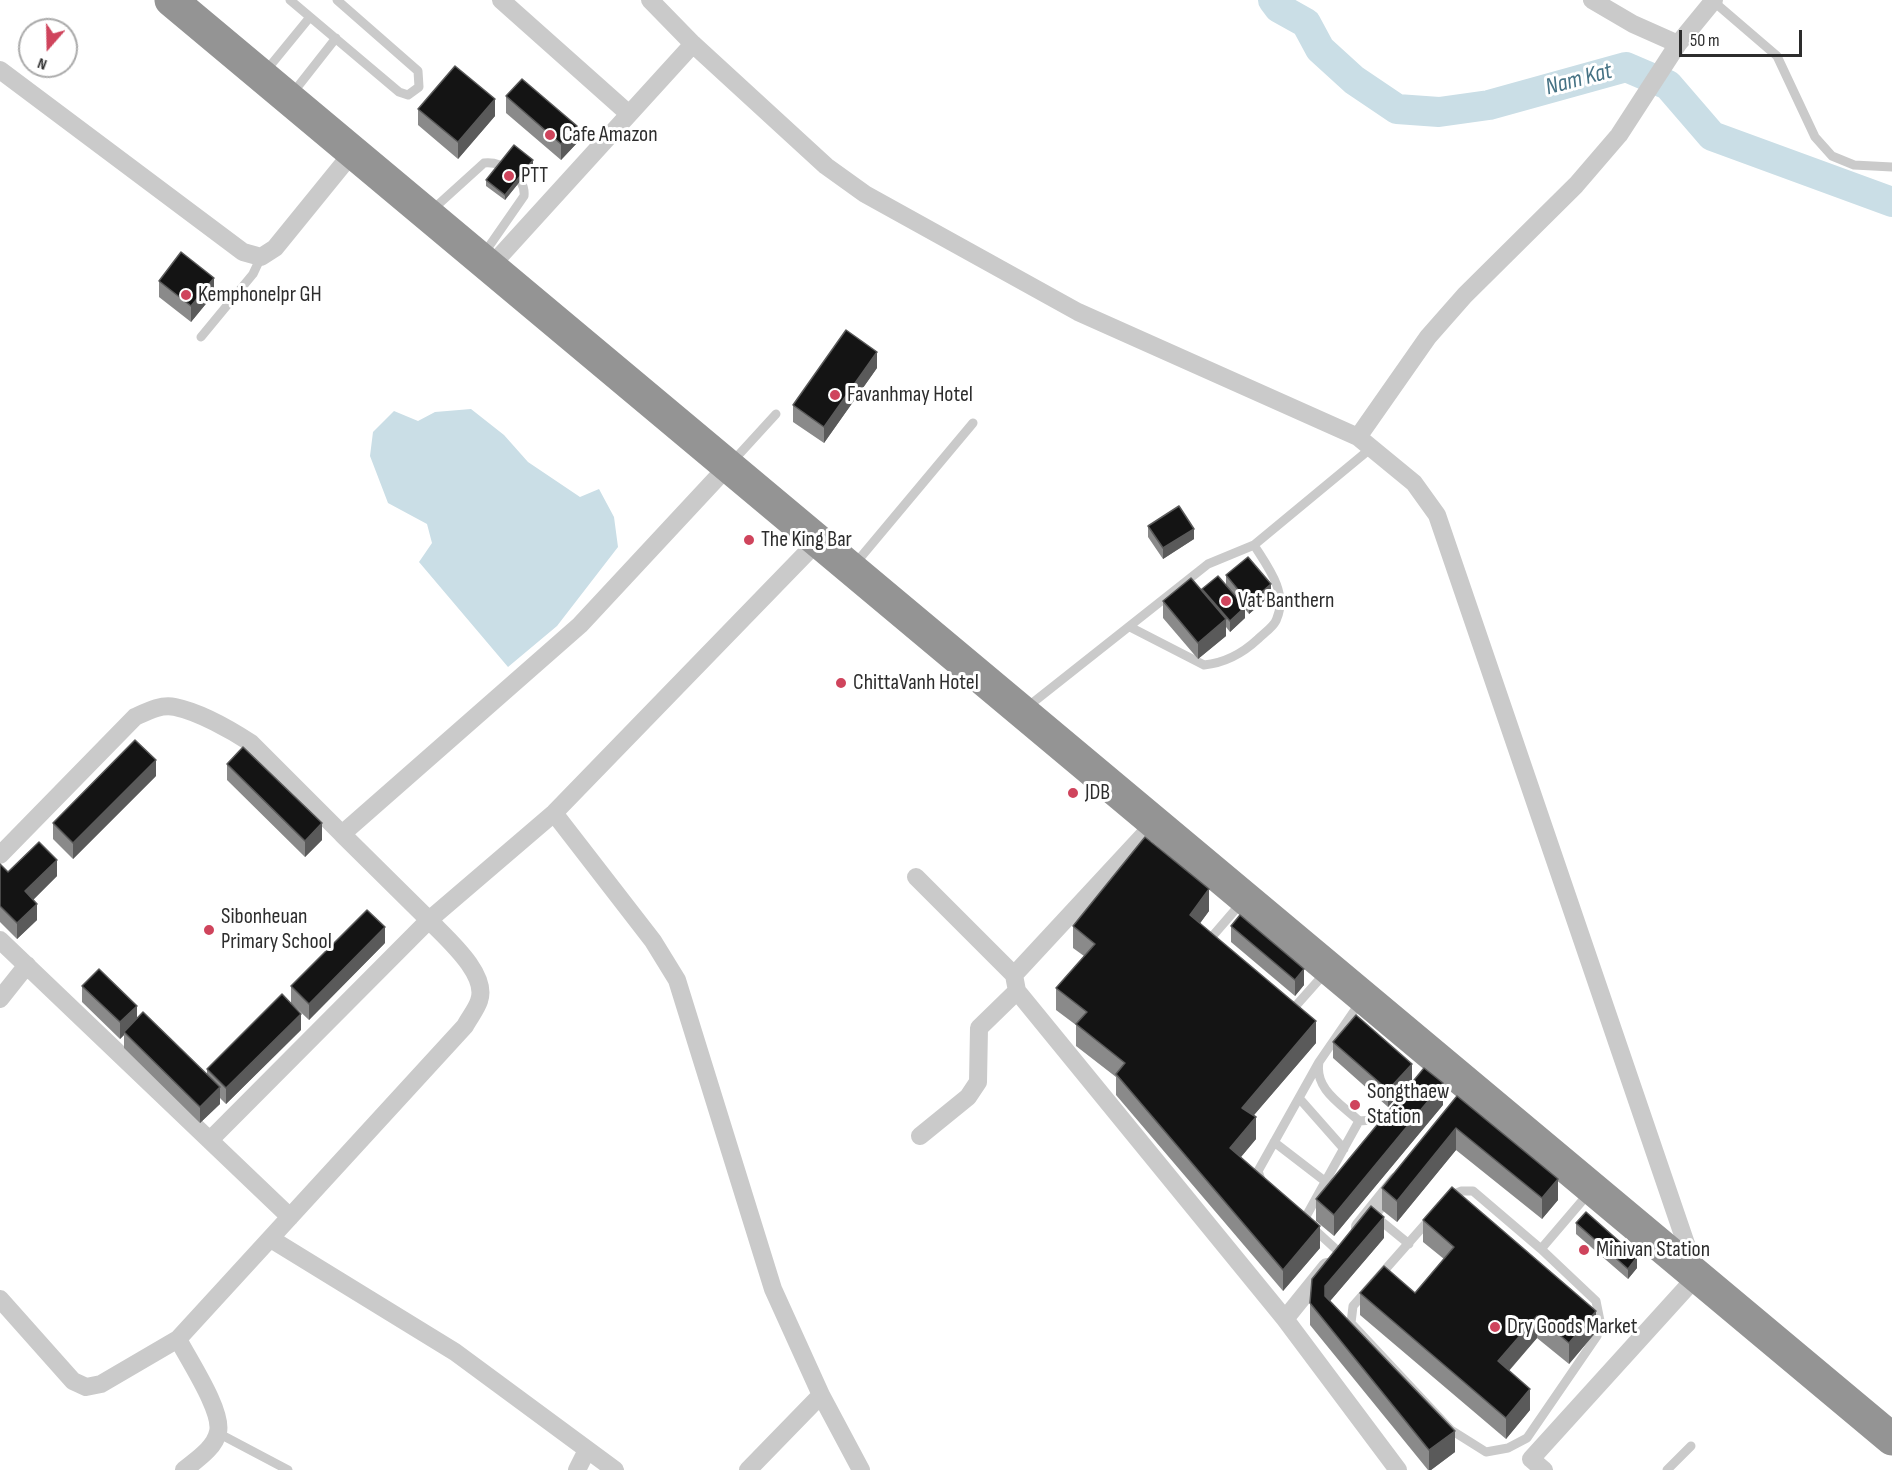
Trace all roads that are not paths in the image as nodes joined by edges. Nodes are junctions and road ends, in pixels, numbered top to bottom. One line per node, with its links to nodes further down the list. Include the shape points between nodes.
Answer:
1 (171, 0): 13 (highway)
2 (290, 0): 8 (lane)
3 (337, 0): 9 (lane, via 418,71 419,87 408,94 399,92)
4 (501, 0): 15 (street)
5 (650, 0): 10 (street)
6 (1592, 0): 11 (street)
7 (1713, 1): 11 (street); 17 (lane, via 1777,56 1815,137 1832,156 1854,165)
8 (310, 17): 9 (lane); 13 (lane)
9 (336, 38): 14 (lane)
10 (693, 44): 15 (street); 24 (street, via 826,166 865,194 1078,312)
11 (1678, 44): 24 (street, via 1619,135 1576,185 1428,337)
12 (0, 70): 19 (street, via 243,252)
13 (261, 76): 14 (highway)
14 (288, 99): 16 (highway)
15 (629, 114): 20 (street)
16 (353, 152): 18 (highway); 19 (street, via 275,248)
17 (1892, 166)
18 (427, 214): 20 (highway); 20 (lane, via 484,163 502,166 521,180 524,196)
19 (261, 256): 21 (lane, via 253,274)
20 (485, 263): 25 (highway)
21 (201, 338)
22 (776, 414): 25 (lane)
23 (973, 423): 28 (lane)
24 (1364, 443): 27 (lane); 66 (street, via 1414,483 1437,515)
25 (728, 466): 26 (highway); 33 (street, via 580,625)
26 (818, 541): 28 (highway); 31 (street)
27 (1254, 545): 29 (lane, via 1208,564); 29 (lane, via 1277,582 1280,604 1277,620 1250,646 1218,664 1204,665)
28 (851, 569): 30 (highway)
29 (1130, 627): 30 (lane)
30 (1022, 711): 32 (highway)
31 (554, 813): 37 (street); 70 (street, via 653,941 677,980 773,1289)
32 (1155, 823): 36 (highway); 42 (street)
33 (342, 834): 34 (street, via 251,743 174,707 153,708 135,717); 37 (street)
34 (0, 855)
35 (916, 877): 42 (street)
36 (1245, 899): 39 (lane, via 1210,939); 41 (highway)
37 (429, 920): 51 (street); 60 (street, via 479,978 480,999 465,1026)
38 (0, 940): 40 (street)
39 (1227, 953)
40 (27, 966): 45 (street); 51 (street)
41 (1329, 969): 43 (lane, via 1293,1009); 44 (highway)
42 (1015, 983): 50 (street, via 979,1028 978,1082 968,1097); 68 (street)
43 (1277, 995)
44 (1364, 998): 46 (lane); 56 (highway, via 1438,1065 1465,1097)
45 (0, 999)
46 (1319, 1062): 47 (lane); 49 (lane, via 1321,1086)
47 (1299, 1098): 52 (lane); 53 (lane)
48 (1400, 1106): 49 (lane, via 1386,1119)
49 (1359, 1121): 53 (lane)
50 (920, 1136)
51 (210, 1140): 60 (street)
52 (1274, 1142): 55 (lane); 57 (lane, via 1258,1171 1258,1177)
53 (1344, 1149): 55 (lane)
54 (1407, 1168): 59 (street)
55 (1326, 1182): 61 (lane)
56 (1592, 1189): 64 (lane); 66 (highway)
57 (1271, 1190)
58 (1296, 1213): 61 (lane)
59 (1371, 1213): 63 (lane); 65 (street)
60 (290, 1217): 62 (street)
61 (1304, 1220): 65 (lane)
62 (271, 1239): 69 (street); 74 (street, via 455,1352)
63 (1409, 1245): 64 (lane, via 1450,1196 1473,1191); 64 (lane, via 1353,1306 1351,1323 1450,1430 1486,1452 1508,1448 1527,1438 1597,1336 1600,1321 1596,1301)
64 (1542, 1249)
65 (1340, 1252): 68 (street)
66 (1697, 1276): 72 (highway); 75 (street)
67 (0, 1299): 69 (street, via 73,1381 86,1387 101,1384)
68 (1285, 1319): 82 (street)
69 (178, 1339): 71 (street, via 218,1415)
70 (821, 1395): 80 (street); 81 (street)
71 (218, 1432): 76 (street, via 208,1450); 77 (lane)
72 (1892, 1439)
73 (1691, 1446): 83 (lane)
74 (587, 1450): 78 (street); 79 (street)
75 (1530, 1466)
76 (184, 1470)
77 (288, 1470)
78 (577, 1470)
79 (615, 1470)
80 (748, 1470)
81 (861, 1470)
82 (1398, 1470)
83 (1667, 1470)

